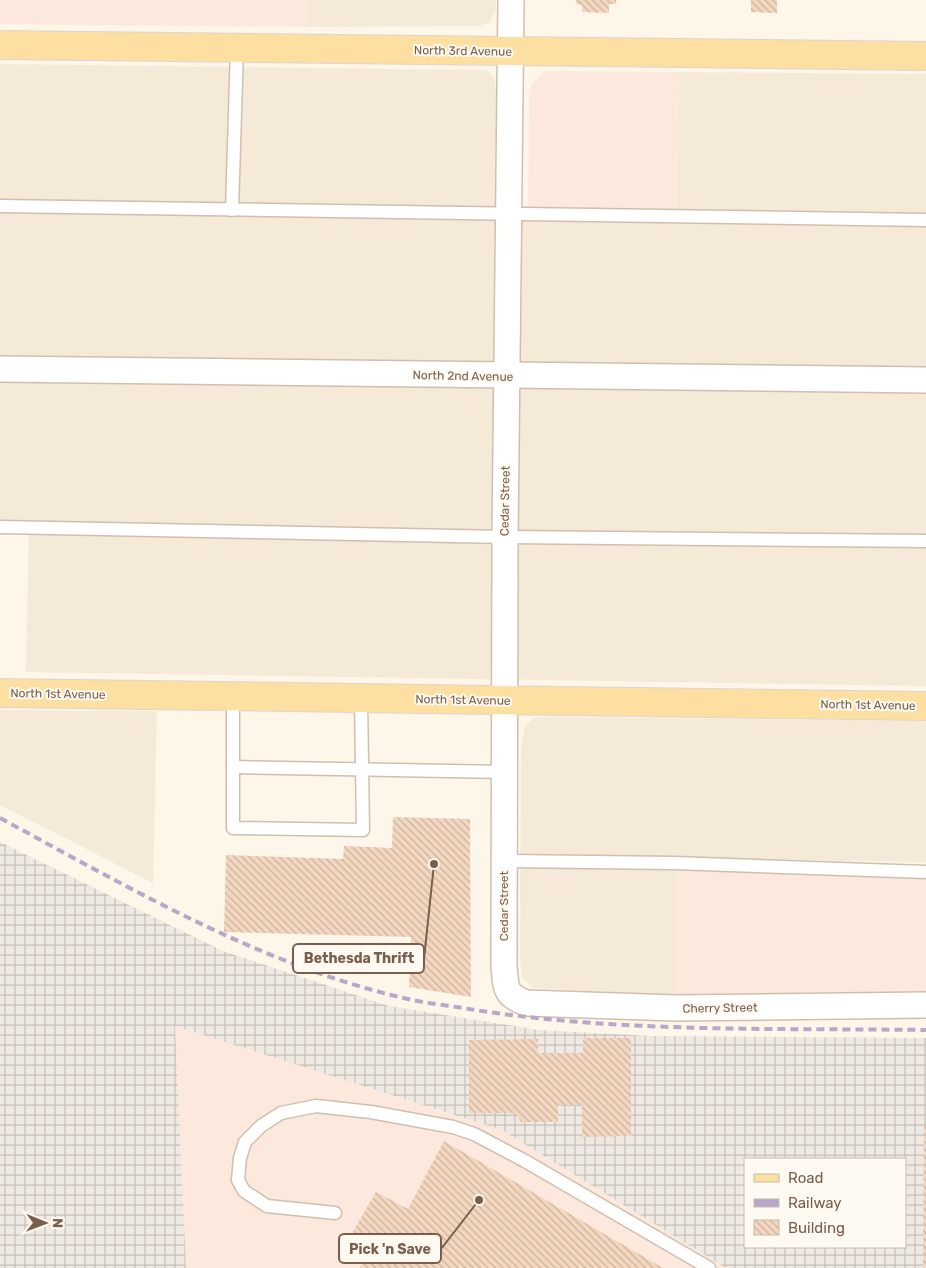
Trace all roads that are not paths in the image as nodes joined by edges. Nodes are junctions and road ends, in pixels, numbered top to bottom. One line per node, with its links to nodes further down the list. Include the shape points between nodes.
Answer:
1 (511, 0): 4 (street, Cedar Street)
2 (0, 45): 3 (main road, North 3rd Avenue)
3 (237, 48): 4 (main road, North 3rd Avenue); 7 (lane)
4 (511, 51): 5 (main road, North 3rd Avenue); 8 (street, Cedar Street)
5 (926, 56)
6 (0, 206): 7 (lane)
7 (232, 210): 8 (lane)
8 (509, 214): 9 (lane); 11 (street, Cedar Street)
9 (926, 220)
10 (0, 369): 11 (street, North 2nd Avenue)
11 (507, 376): 12 (street, North 2nd Avenue); 14 (street, Cedar Street)
12 (926, 380)
13 (0, 527): 14 (lane)
14 (505, 537): 15 (lane); 19 (street, Cedar Street)
15 (926, 541)
16 (0, 693): 17 (main road, North 1st Avenue)
17 (233, 696): 18 (main road, North 1st Avenue); 21 (lane)
18 (361, 698): 19 (main road, North 1st Avenue); 22 (lane)
19 (504, 701): 20 (main road, North 1st Avenue); 23 (street, Cedar Street)
20 (926, 706)
21 (233, 766): 22 (lane); 22 (lane, via 233,828 363,830)
22 (363, 768): 23 (lane)
23 (504, 772): 24 (street, Cedar Street)
24 (504, 862): 25 (lane, via 674,863); 26 (street, Cedar Street, via 504,966 507,990)
25 (926, 872)
26 (514, 998): 27 (street, Cherry Street, via 526,1003 676,1008)
27 (926, 1005)
28 (335, 1213): 29 (lane, via 267,1206 244,1191 238,1180 245,1142 281,1113 316,1106 453,1127 474,1134 516,1157)
29 (709, 1268)

